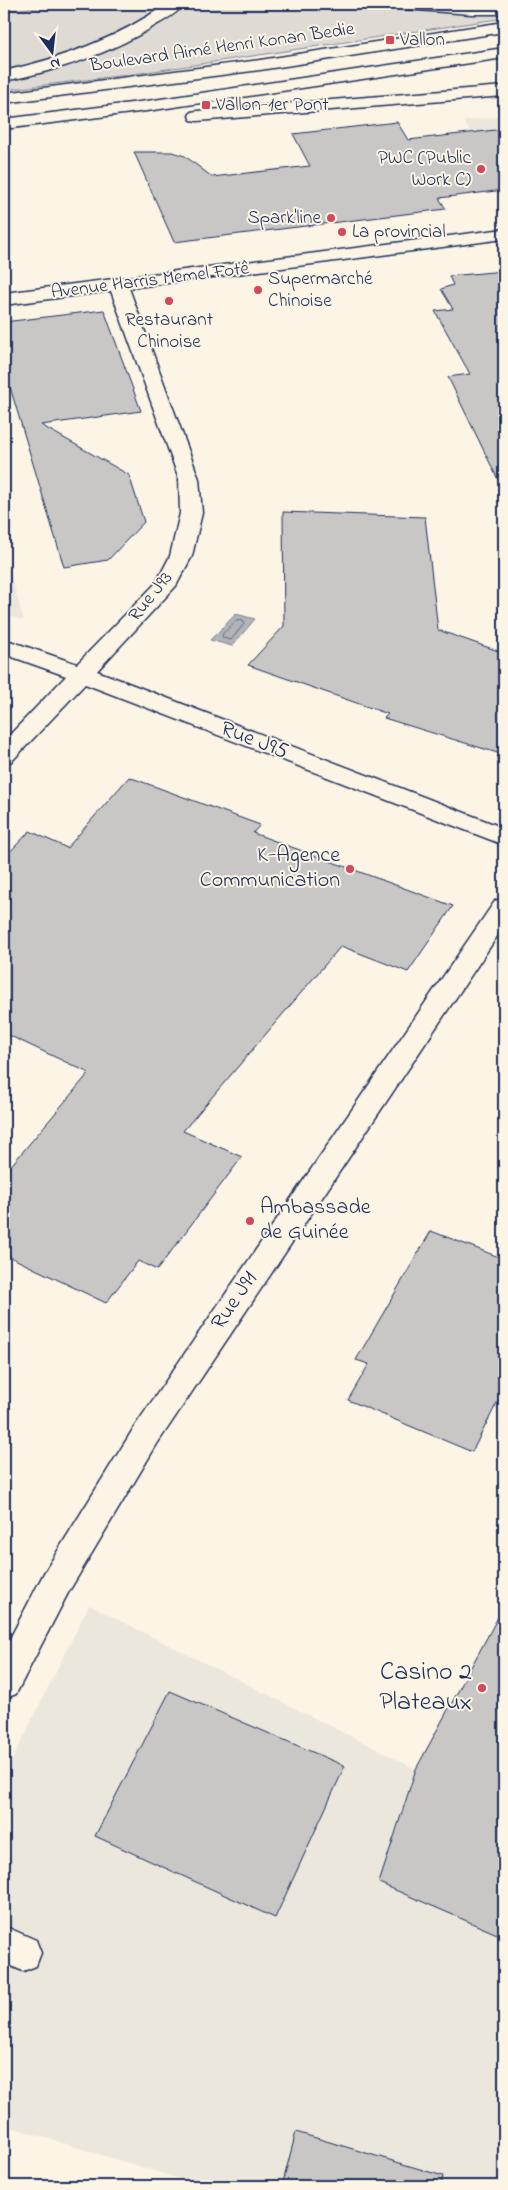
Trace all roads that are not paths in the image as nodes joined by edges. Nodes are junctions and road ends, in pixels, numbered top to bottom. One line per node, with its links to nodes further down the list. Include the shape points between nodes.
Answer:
1 (176, 4): 6 (main road, via 161,16 111,43 44,67)
2 (403, 4): 3 (main road)
3 (504, 8)
4 (504, 27): 8 (main road, Boulevard Aimé Henri Konan Bedie, via 260,65)
5 (504, 53): 9 (main road)
6 (4, 76)
7 (504, 91): 10 (main road)
8 (4, 98)
9 (4, 124)
10 (4, 133)
11 (504, 234): 12 (main road, Avenue Harris Memel Fotê)
12 (118, 286): 13 (main road, Avenue Harris Memel Fotê); 15 (main road, Rue J93, via 189,479 191,513 181,556 165,586)
13 (4, 299)
14 (4, 646): 15 (main road, Rue J95)
15 (82, 674): 16 (main road, Rue J93); 17 (main road, Rue J95)
16 (4, 754)
17 (504, 837)
18 (504, 906): 19 (main road, Rue J91, via 146,1435 56,1583)
19 (4, 1683)

